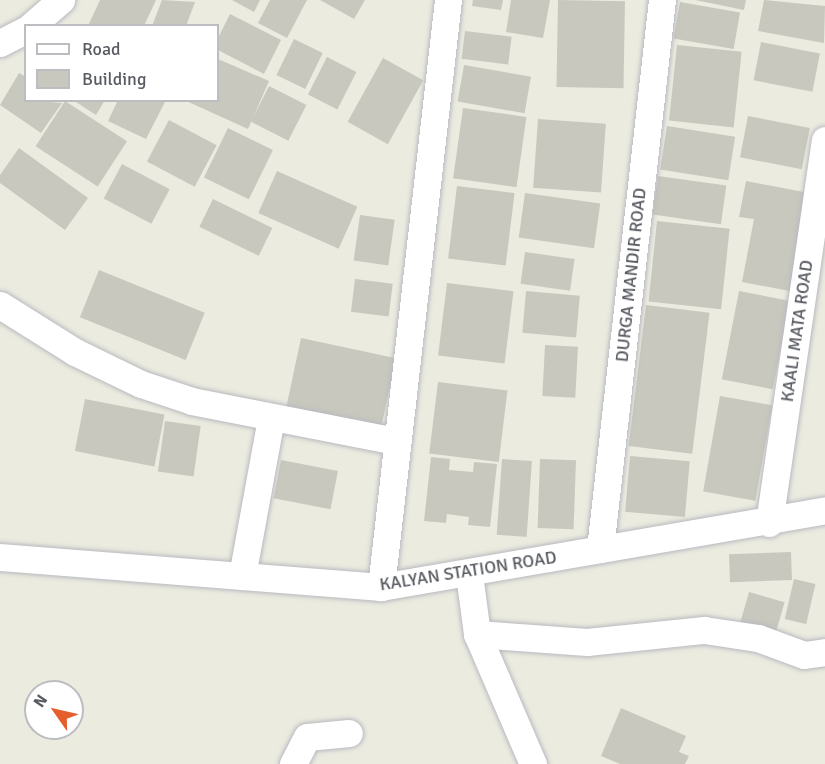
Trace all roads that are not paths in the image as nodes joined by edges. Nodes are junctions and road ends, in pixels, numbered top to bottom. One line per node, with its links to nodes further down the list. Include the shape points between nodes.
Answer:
1 (61, 0): 4 (street)
2 (448, 0): 10 (street)
3 (662, 0): 13 (street, DURGA MANDIR ROAD)
4 (33, 24)
5 (24, 31): 6 (street)
6 (0, 43)
7 (824, 152): 12 (street, KAALI MATA ROAD)
8 (0, 305): 9 (street, via 75,352 141,384)
9 (271, 418): 10 (street); 16 (street)
10 (394, 441): 17 (street)
11 (825, 510): 12 (street, KALYAN STATION ROAD)
12 (769, 523): 13 (street, KALYAN STATION ROAD)
13 (600, 549): 15 (street, KALYAN STATION ROAD)
14 (0, 557): 16 (street, KALYAN STATION ROAD)
15 (469, 574): 17 (street, KALYAN STATION ROAD); 18 (street)
16 (242, 576): 17 (street, KALYAN STATION ROAD)
17 (381, 587)
18 (477, 634): 19 (street, via 588,642 704,630 758,638 804,655); 22 (street)
19 (825, 652)
20 (349, 733): 21 (street, via 306,737)
21 (292, 764)
22 (532, 764)

